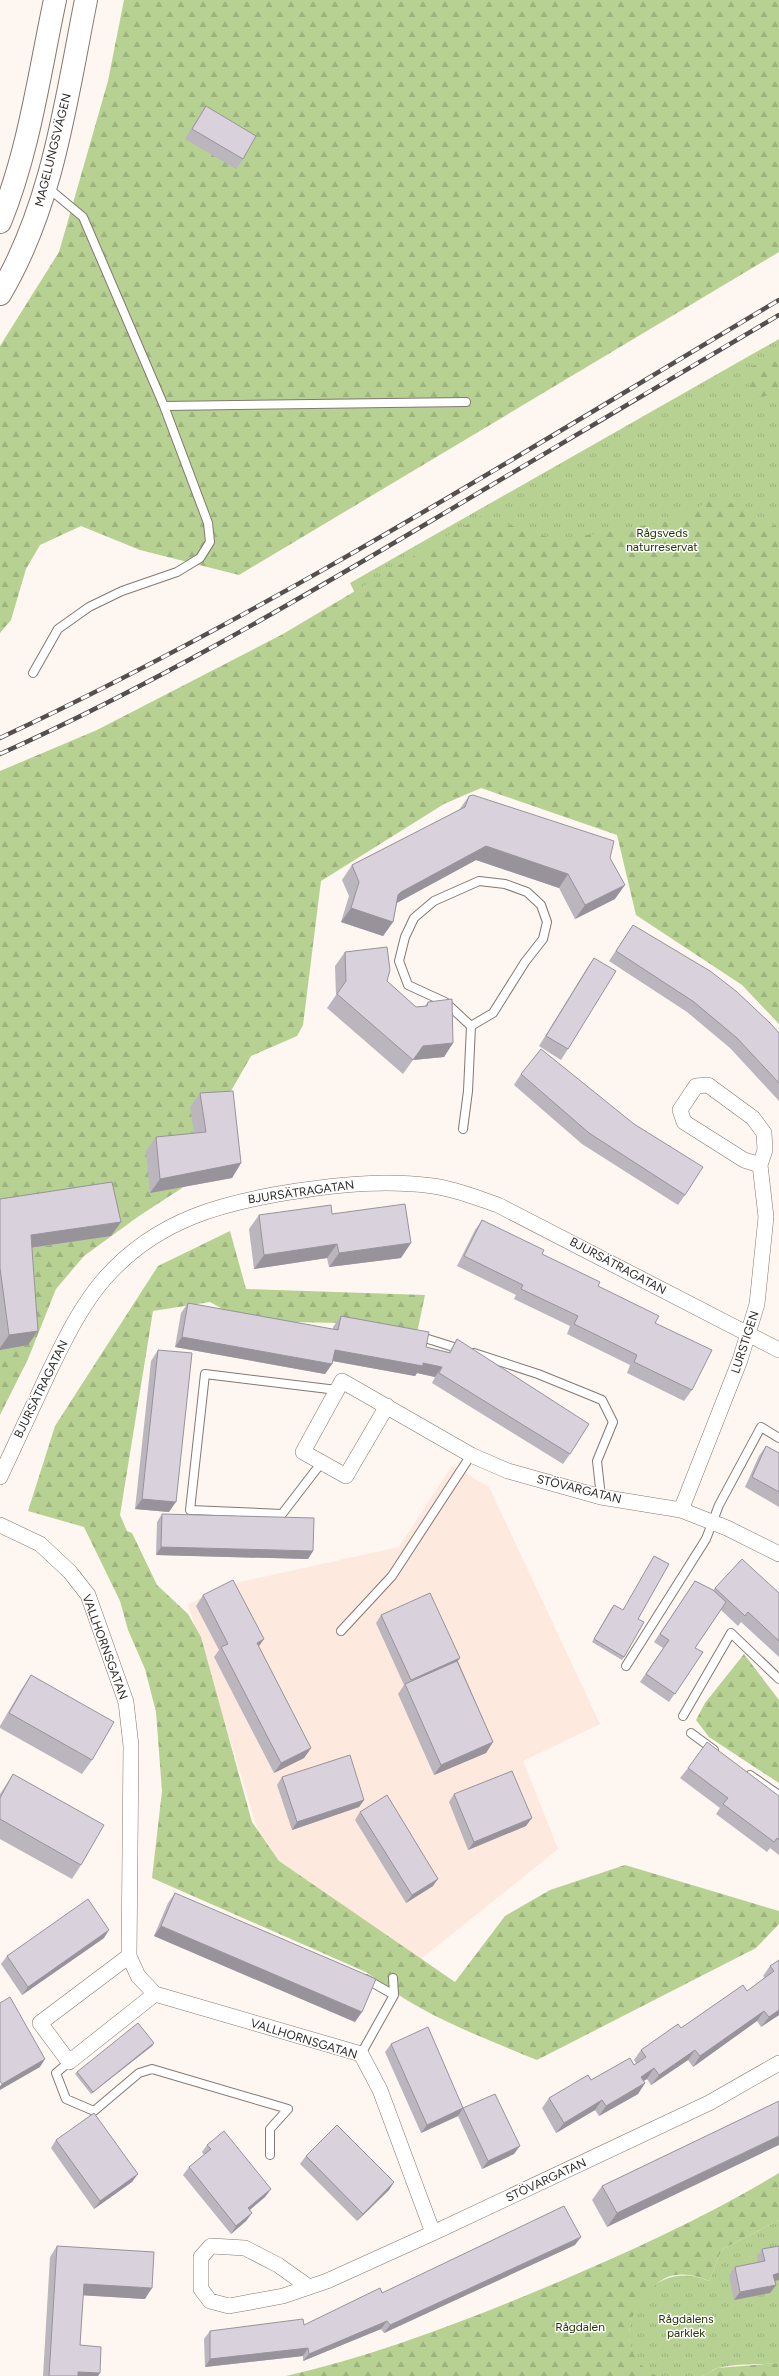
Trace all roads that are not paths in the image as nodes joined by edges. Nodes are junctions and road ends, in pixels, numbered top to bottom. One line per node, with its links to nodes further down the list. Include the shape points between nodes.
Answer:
1 (55, 0): 4 (main road, via 27,138)
2 (86, 0): 3 (main road, MAGELUNGSVÄGEN, via 64,117)
3 (46, 186): 6 (main road, MAGELUNGSVÄGEN, via 34,224); 8 (lane, via 83,217)
4 (5, 196): 5 (main road)
5 (0, 222)
6 (0, 294)
7 (466, 402): 8 (lane)
8 (164, 406): 9 (lane, via 208,523 210,542 200,558 177,572 122,591 89,607 58,629)
9 (33, 673)
10 (470, 1026): 10 (lane, via 445,1002 408,985 399,961 405,937 414,918 434,901 479,881 505,884 527,892 541,904 548,922 543,939 525,962 493,1013); 11 (lane, via 468,1091)
11 (462, 1129)
12 (760, 1165): 12 (street, LURSTIGEN, via 765,1150 764,1133 753,1118 708,1085 696,1086 680,1110 684,1122 744,1160); 13 (street, LURSTIGEN, via 766,1218 757,1304)
13 (748, 1334): 15 (street, BJURSÄTRAGATAN); 21 (street, BJURSÄTRAGATAN, via 511,1211 454,1190 388,1182 339,1184 261,1196 223,1205 186,1219 125,1258 105,1278 74,1321); 23 (street, LURSTIGEN)
14 (428, 1338): 22 (lane, via 538,1374 602,1400 613,1422 597,1461)
15 (779, 1350)
16 (337, 1390): 17 (street, STÖVARGATAN, via 342,1381); 20 (street, via 303,1452); 20 (lane, via 205,1374 190,1510 282,1514)
17 (387, 1406): 19 (street, STÖVARGATAN); 20 (street, via 346,1476)
18 (779, 1438): 24 (lane, via 761,1427)
19 (471, 1455): 22 (street, STÖVARGATAN, via 508,1471); 27 (lane, via 392,1576)
20 (322, 1462)
21 (0, 1477)
22 (602, 1497): 23 (street, STÖVARGATAN)
23 (681, 1510): 24 (street, STÖVARGATAN)
24 (712, 1523): 26 (street, STÖVARGATAN); 28 (lane, via 706,1539)
25 (0, 1525): 35 (street, VALLHORNSGATAN, via 40,1544 70,1572 88,1595 126,1702 131,1746)
26 (779, 1554)
27 (341, 1631)
28 (626, 1666)
29 (779, 1679): 30 (lane, via 731,1633)
30 (683, 1716)
31 (690, 1733): 32 (lane)
32 (722, 1755)
33 (741, 1769): 34 (lane)
34 (779, 1795)
35 (129, 1956): 38 (street, VALLHORNSGATAN, via 138,1976); 41 (street, via 40,2023)
36 (360, 1976): 39 (lane)
37 (393, 1978): 39 (lane)
38 (155, 1994): 40 (street, VALLHORNSGATAN); 41 (street)
39 (394, 1995): 40 (lane)
40 (362, 2054): 44 (street, VALLHORNSGATAN, via 380,2090)
41 (69, 2062): 43 (lane, via 56,2073 66,2099 94,2111 140,2073 152,2069 288,2109 270,2129)
42 (779, 2064): 44 (street, STÖVARGATAN, via 709,2103)
43 (270, 2155)
44 (433, 2233): 45 (street, STÖVARGATAN)
45 (309, 2287): 45 (street, STÖVARGATAN, via 278,2265 245,2248 211,2246 202,2257 201,2289 210,2301 229,2306 282,2296)

